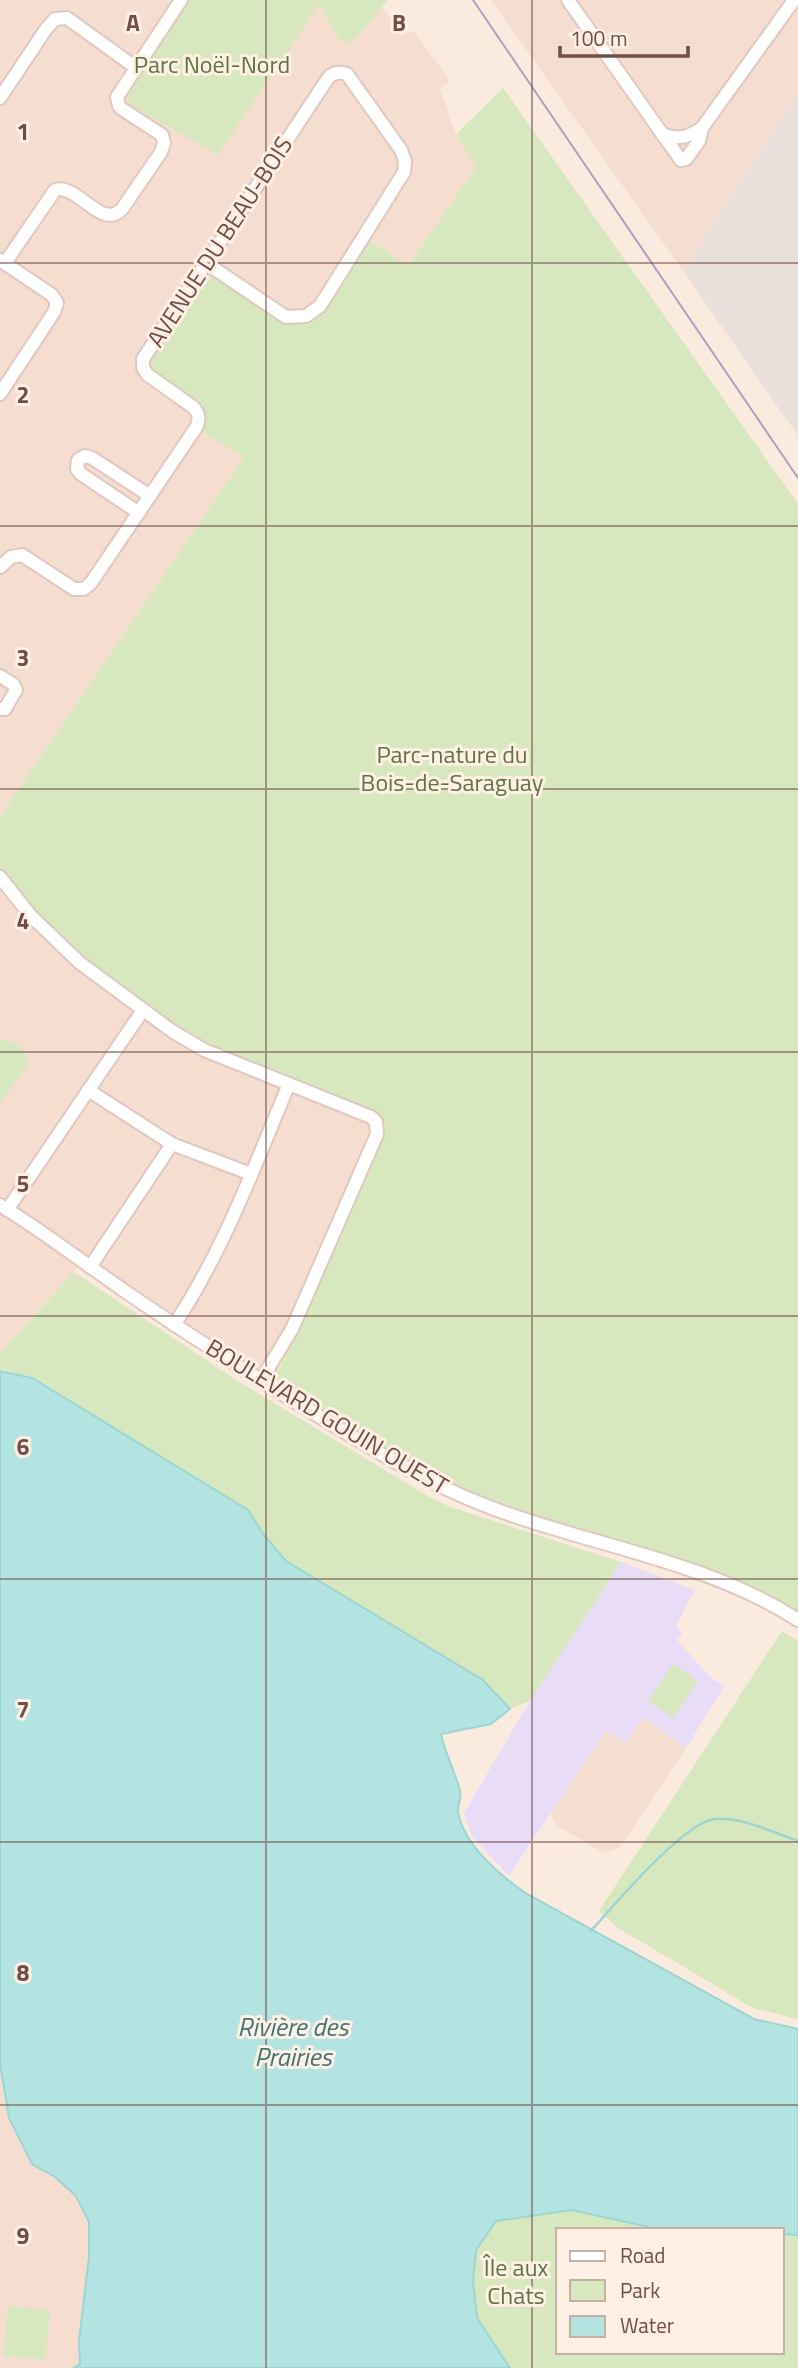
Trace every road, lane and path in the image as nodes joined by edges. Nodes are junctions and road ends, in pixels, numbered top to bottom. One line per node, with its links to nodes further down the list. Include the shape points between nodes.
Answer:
1 (181, 0): 4 (street)
2 (568, 0): 7 (street)
3 (794, 0): 6 (street)
4 (135, 67): 5 (street, via 67,18 55,19); 8 (street, via 117,102 162,135 161,152 115,215 107,216 65,189 55,190)
5 (0, 98)
6 (702, 128): 7 (street, via 686,138); 7 (street, via 699,141 681,160)
7 (663, 135)
8 (3, 261): 10 (street, via 57,303)
9 (206, 263): 9 (street, AVENUE DU BEAU-BOIS, via 286,317 306,316 320,306 404,172 401,150 347,74 339,72 328,78); 11 (street, AVENUE DU BEAU-BOIS, via 143,359 148,375 193,407 199,419)
10 (2, 386)
11 (150, 496): 12 (street, AVENUE DU BEAU-BOIS); 12 (street, via 92,457 78,460 81,474)
12 (139, 513): 13 (street, AVENUE DU BEAU-BOIS, via 84,589 74,589 22,555 11,557)
13 (0, 567)
14 (0, 676): 15 (street, via 16,690 5,709)
15 (0, 709)
16 (0, 877): 17 (street, via 54,940)
17 (143, 1010): 18 (street, via 204,1050); 19 (street)
18 (289, 1084): 21 (street); 25 (street, via 371,1116 377,1134 292,1329)
19 (88, 1090): 20 (street); 22 (street)
20 (172, 1144): 21 (street); 23 (street)
21 (251, 1174): 24 (street, via 207,1272)
22 (3, 1208): 23 (street, BOULEVARD GOUIN OUEST)
23 (90, 1267): 24 (street, BOULEVARD GOUIN OUEST)
24 (174, 1325): 25 (street, BOULEVARD GOUIN OUEST)
25 (261, 1380): 26 (street, BOULEVARD GOUIN OUEST, via 387,1458 453,1492 695,1572)
26 (798, 1620)

